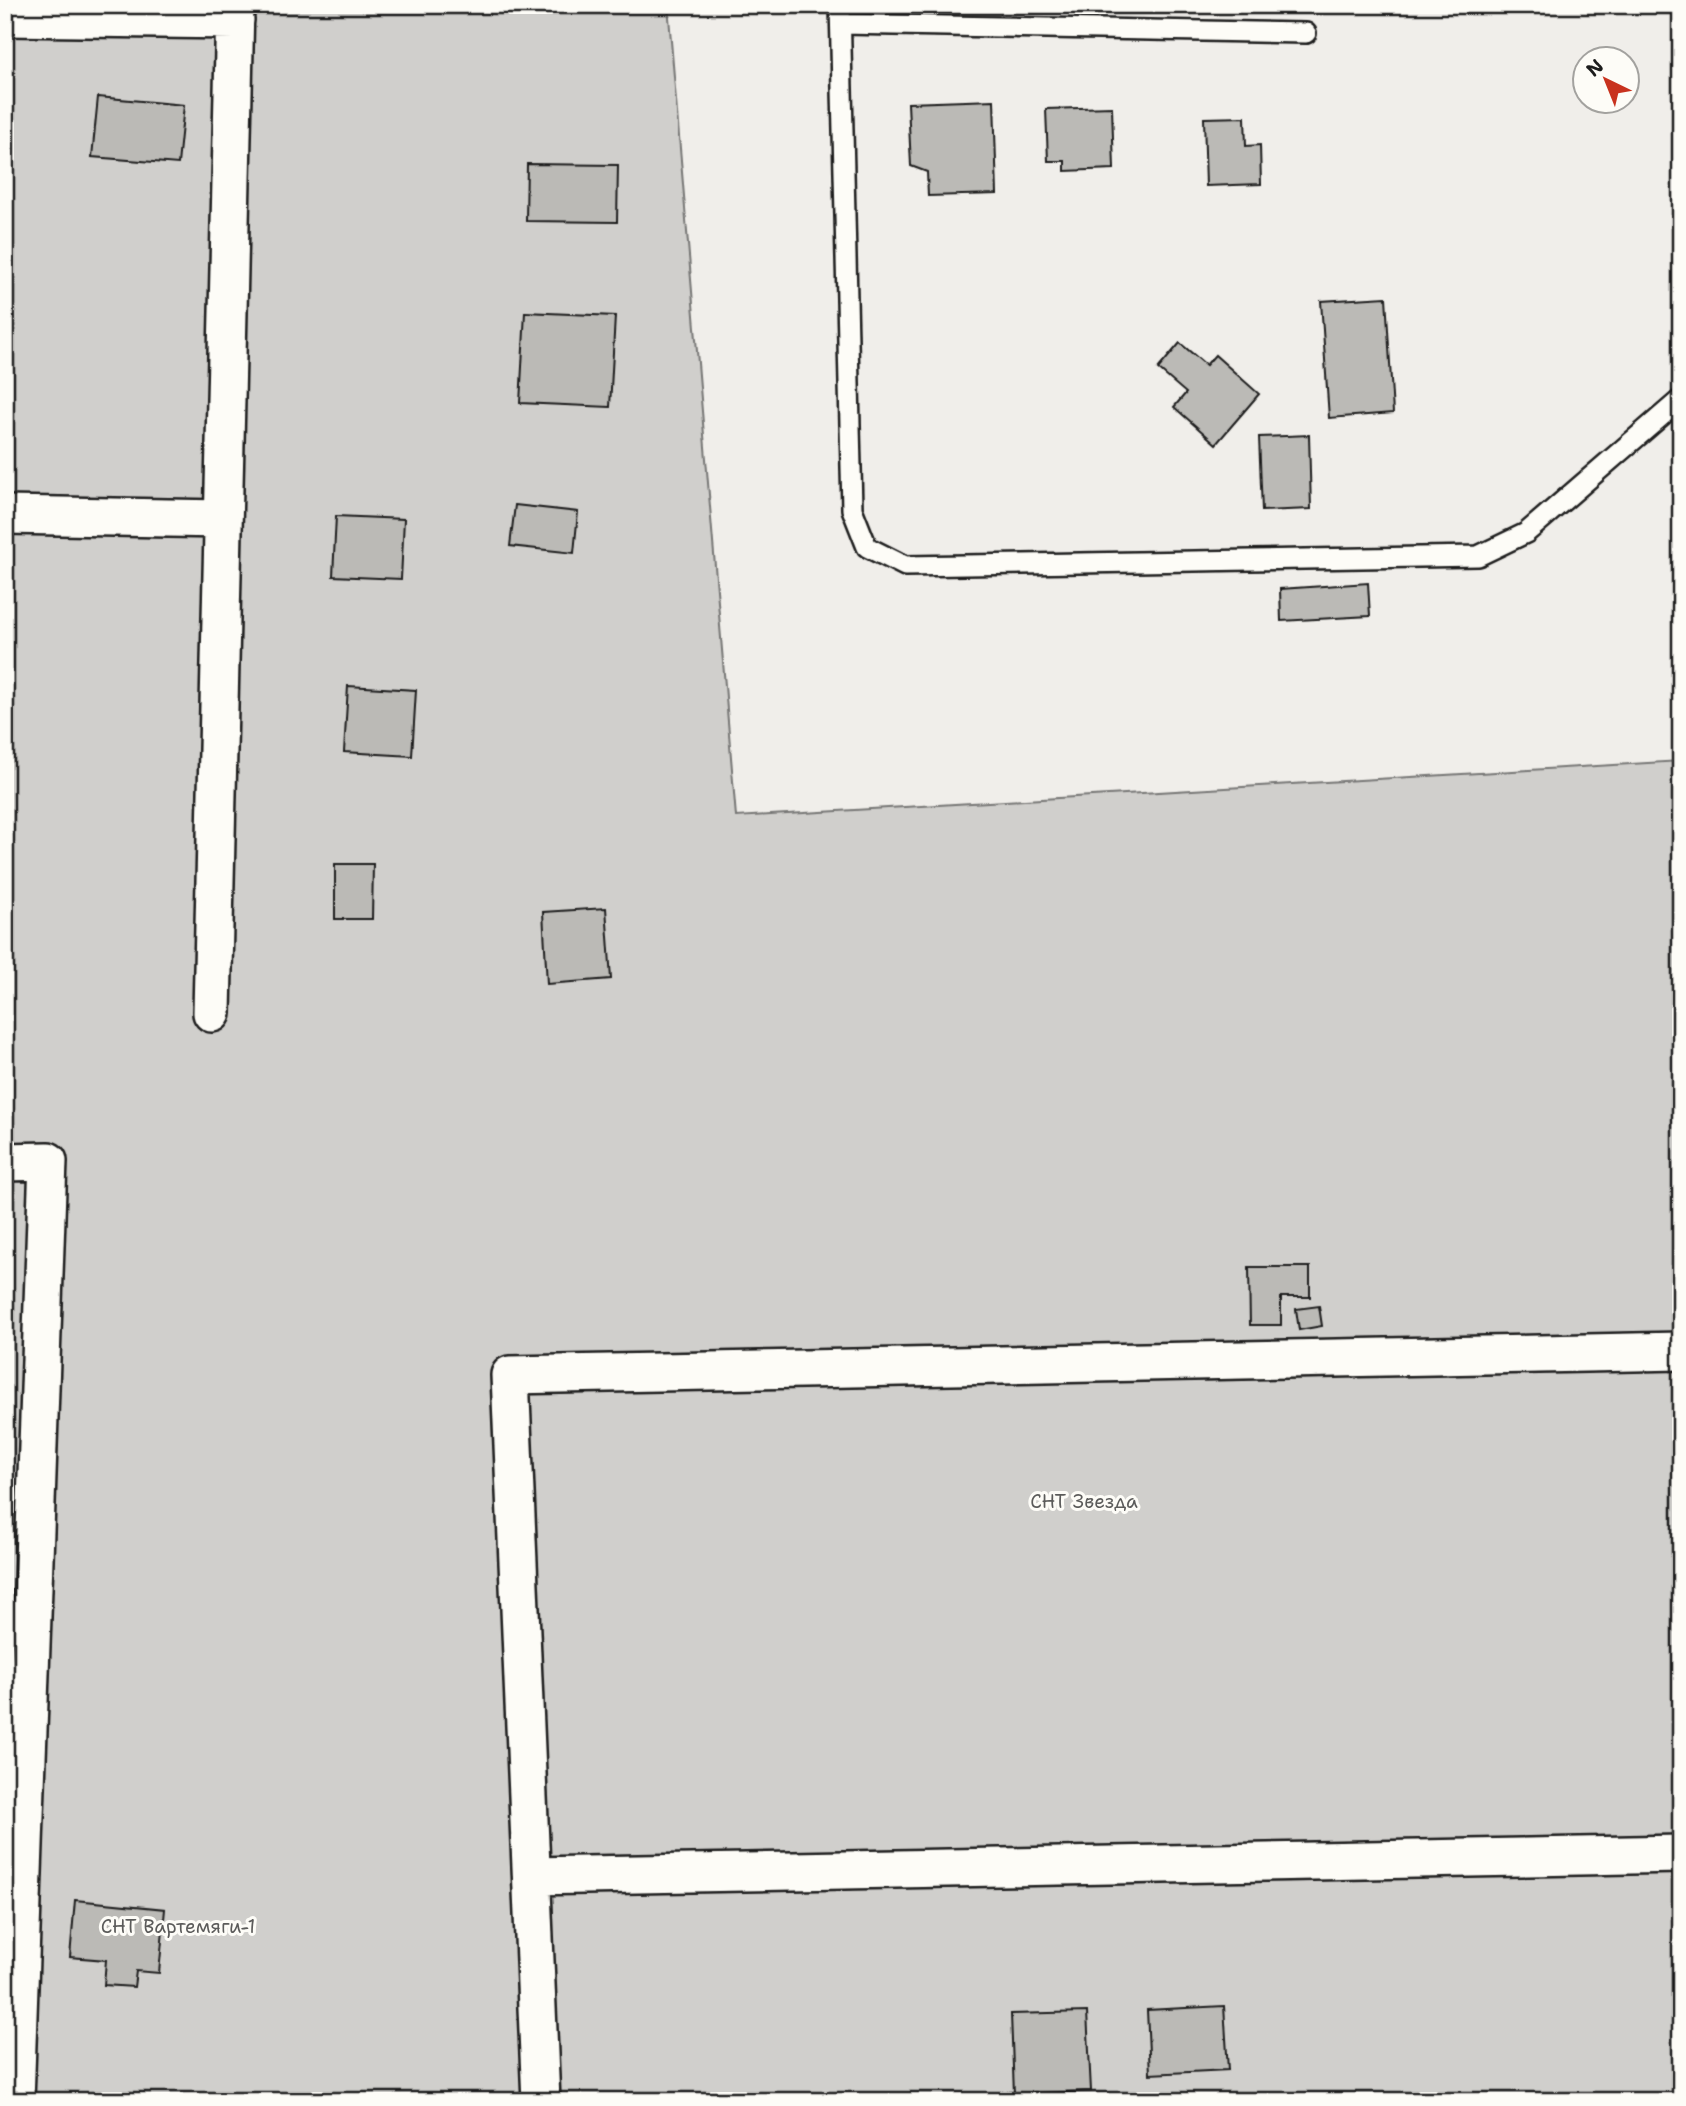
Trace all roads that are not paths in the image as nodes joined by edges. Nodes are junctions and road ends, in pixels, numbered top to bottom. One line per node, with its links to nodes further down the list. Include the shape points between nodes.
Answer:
1 (235, 13): 3 (street); 7 (street)
2 (840, 15): 4 (lane); 5 (lane, via 852,509 867,547 905,566 1478,556 1526,533)
3 (5, 17)
4 (1306, 33)
5 (1681, 399)
6 (5, 515): 7 (street)
7 (223, 519): 8 (street)
8 (212, 1013)
9 (5, 1162): 13 (street, via 48,1161)
10 (1681, 1352): 12 (street, via 510,1375)
11 (1681, 1853): 12 (street)
12 (531, 1876): 14 (street)
13 (15, 2101)
14 (541, 2101)

